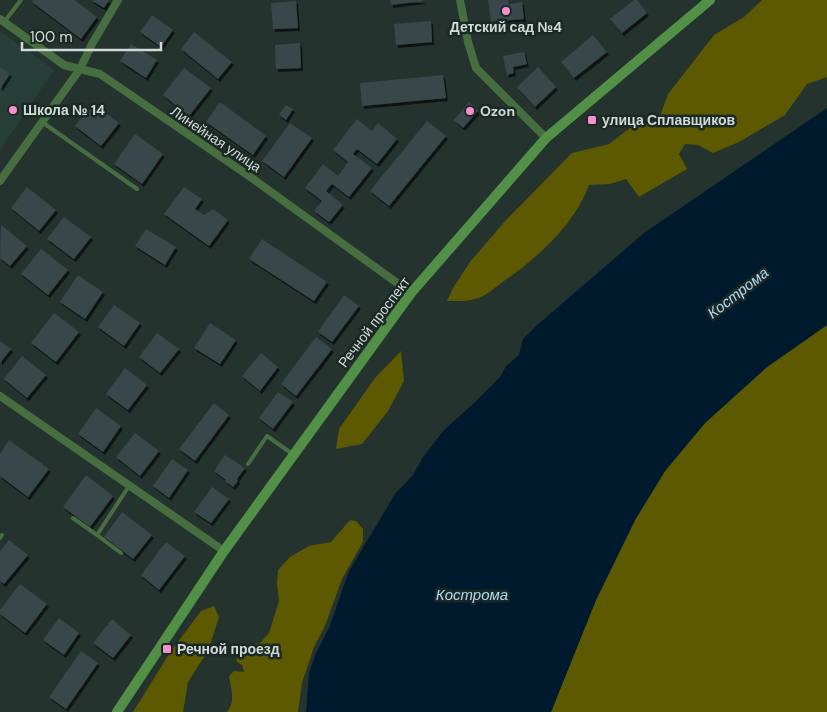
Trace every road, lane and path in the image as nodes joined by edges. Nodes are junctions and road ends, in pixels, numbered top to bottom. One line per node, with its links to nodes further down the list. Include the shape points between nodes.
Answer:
1 (20, 0): 5 (lane)
2 (118, 0): 6 (street)
3 (460, 0): 8 (street, via 476,68)
4 (710, 0): 8 (street, Речной проспект)
5 (2, 20): 6 (street, Линейная улица, via 64,65)
6 (80, 69): 7 (street); 11 (street, Линейная улица, via 100,74)
7 (42, 122): 9 (street); 10 (lane)
8 (546, 138): 11 (street, Речной проспект)
9 (0, 181)
10 (138, 189)
11 (411, 293): 13 (street, Речной проспект)
12 (0, 396): 15 (street)
13 (294, 455): 14 (lane, via 267,436); 18 (street, Речной проспект)
14 (248, 464)
15 (129, 486): 17 (lane); 18 (street)
16 (73, 518): 17 (lane)
17 (97, 535): 19 (lane)
18 (224, 551): 20 (street, Речной проспект)
19 (121, 553)
20 (117, 712)

